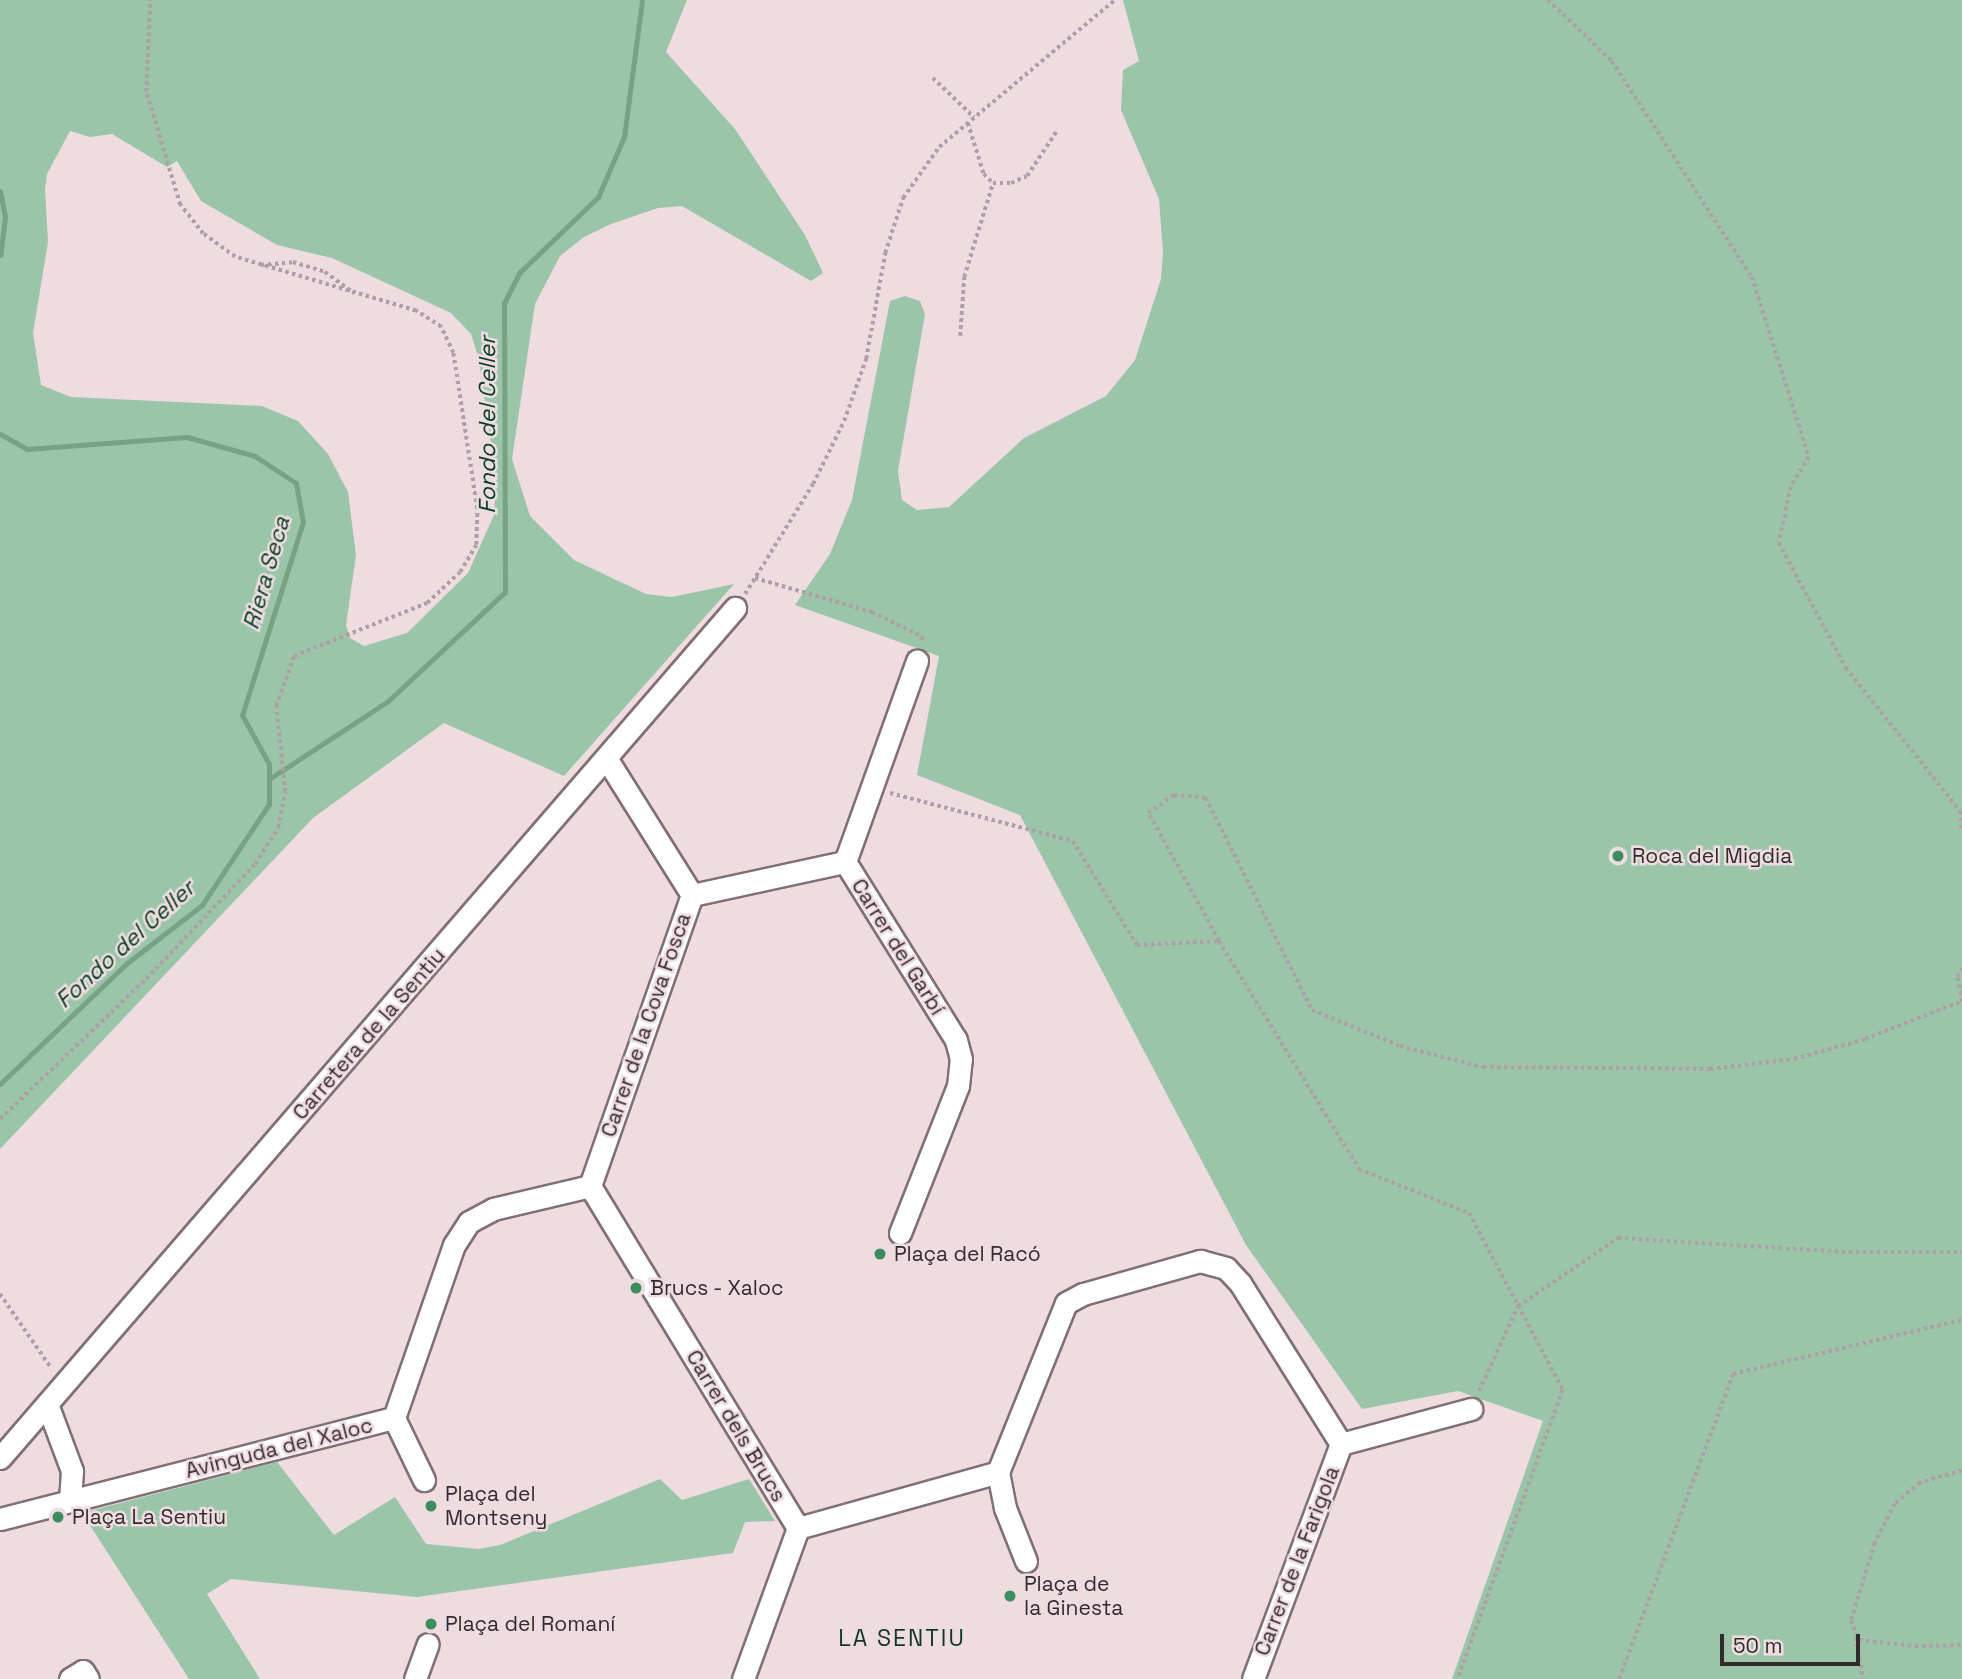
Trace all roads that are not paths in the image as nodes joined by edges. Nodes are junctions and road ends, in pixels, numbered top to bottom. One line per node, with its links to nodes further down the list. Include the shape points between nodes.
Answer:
1 (735, 608): 3 (street, Carretera de la Sentiu)
2 (917, 661): 4 (street, Carrer del Garbí)
3 (607, 761): 5 (street, Carrer de la Cova Fosca); 8 (street, Carretera de la Sentiu)
4 (845, 862): 5 (street); 7 (street, Carrer del Garbí, via 956,1040 961,1059 958,1086)
5 (692, 895): 6 (street, Carrer de la Cova Fosca)
6 (590, 1186): 10 (street, Avinguda del Xaloc, via 493,1209 469,1223 454,1245); 19 (street, Carrer dels Brucs)
7 (901, 1233)
8 (47, 1404): 12 (street, Carretera de la Sentiu); 13 (street)
9 (1471, 1409): 11 (street)
10 (394, 1418): 15 (street); 16 (street, Avinguda del Xaloc)
11 (1341, 1444): 14 (street, via 1240,1283 1226,1268 1200,1261 1083,1294 1066,1303); 26 (street, Carrer de la Farigola)
12 (0, 1458)
13 (72, 1471): 16 (street); 17 (street)
14 (998, 1472): 19 (street); 20 (street, via 1005,1507)
15 (424, 1480)
16 (112, 1490): 17 (street, Avinguda del Xaloc)
17 (70, 1502): 18 (street, Avinguda del Xaloc)
18 (0, 1519)
19 (798, 1528): 25 (street)
20 (1026, 1561)
21 (428, 1644): 24 (street)
22 (70, 1679): 23 (street, via 83,1671)
23 (88, 1679)
24 (415, 1679)
25 (743, 1679)
26 (1252, 1679)

